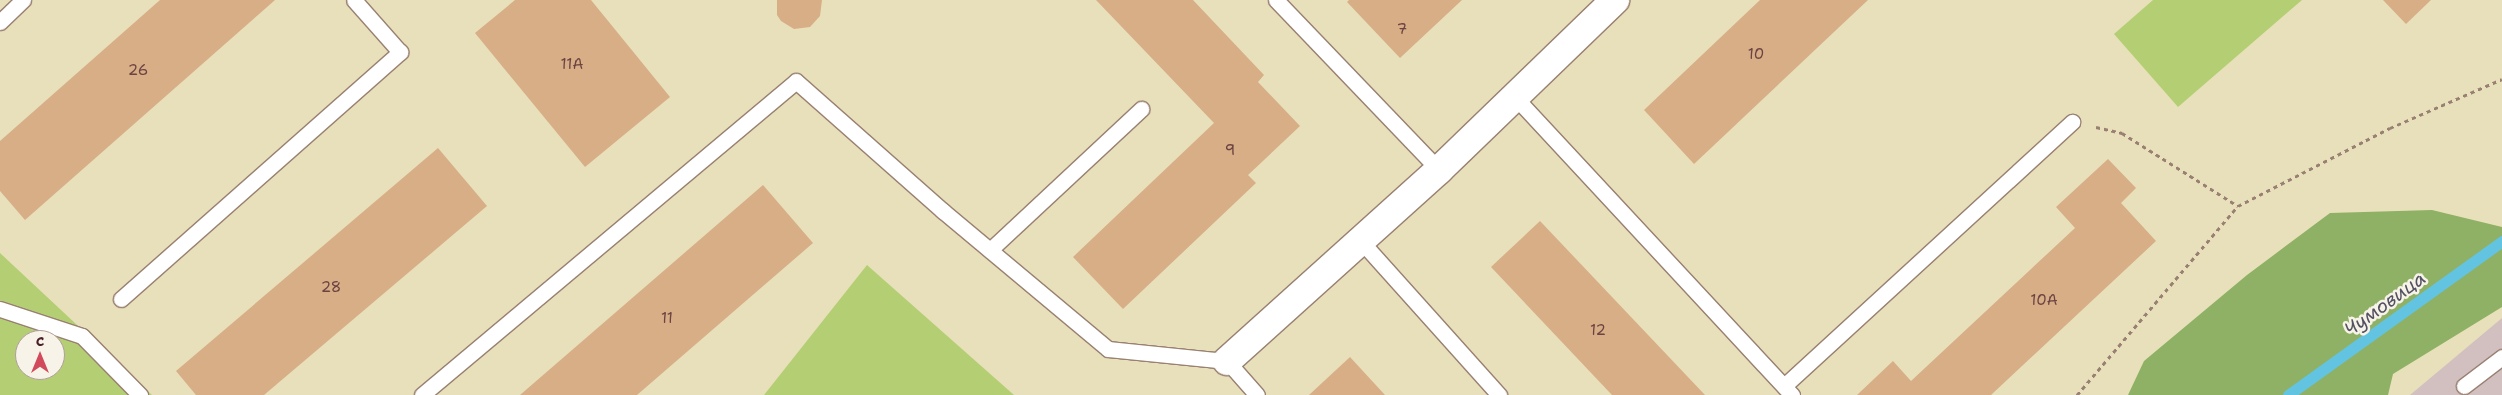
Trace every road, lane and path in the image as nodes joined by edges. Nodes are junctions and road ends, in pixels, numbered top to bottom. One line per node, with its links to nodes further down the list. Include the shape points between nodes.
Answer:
1 (23, 0): 5 (lane)
2 (354, 0): 14 (lane, via 400,52)
3 (1276, 0): 10 (lane)
4 (1615, 0): 7 (street)
5 (0, 22)
6 (2502, 79): 11 (path, via 2390,128)
7 (1515, 97): 10 (street); 19 (lane)
8 (1141, 109): 13 (lane)
9 (2072, 122): 11 (path, via 2122,133); 19 (lane)
10 (1439, 170): 12 (street)
11 (2238, 206): 24 (path)
12 (1361, 241): 17 (street); 23 (lane)
13 (990, 250): 17 (lane, via 1108,349); 21 (lane, via 796,81)
14 (121, 299)
15 (0, 309): 20 (lane, via 82,336)
16 (2502, 357): 18 (lane)
17 (1227, 361): 22 (lane)
18 (2464, 386)
19 (1788, 391)
20 (140, 395)
21 (422, 395)
22 (1257, 395)
23 (1499, 395)
24 (2077, 395)

